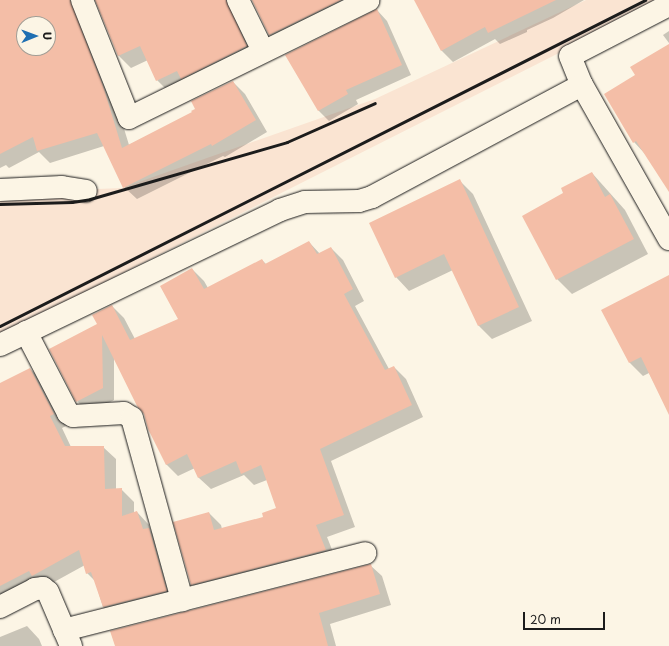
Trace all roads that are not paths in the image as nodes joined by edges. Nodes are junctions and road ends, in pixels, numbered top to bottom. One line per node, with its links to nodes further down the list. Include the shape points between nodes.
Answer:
1 (82, 0): 5 (street, via 129,118)
2 (238, 0): 5 (street)
3 (369, 0): 5 (street)
4 (669, 5): 6 (street, via 570,56)
5 (263, 51)
6 (582, 85): 9 (street); 10 (street, via 372,197 359,201 305,202 280,210)
7 (0, 190): 8 (street, via 62,187)
8 (86, 191)
9 (669, 239)
10 (26, 332): 11 (street); 13 (street, via 68,413 73,416 124,413 132,418)
11 (0, 345)
12 (365, 553): 13 (street)
13 (182, 600): 15 (street)
14 (0, 607): 15 (street, via 35,589 43,588 48,592)
15 (68, 638)

